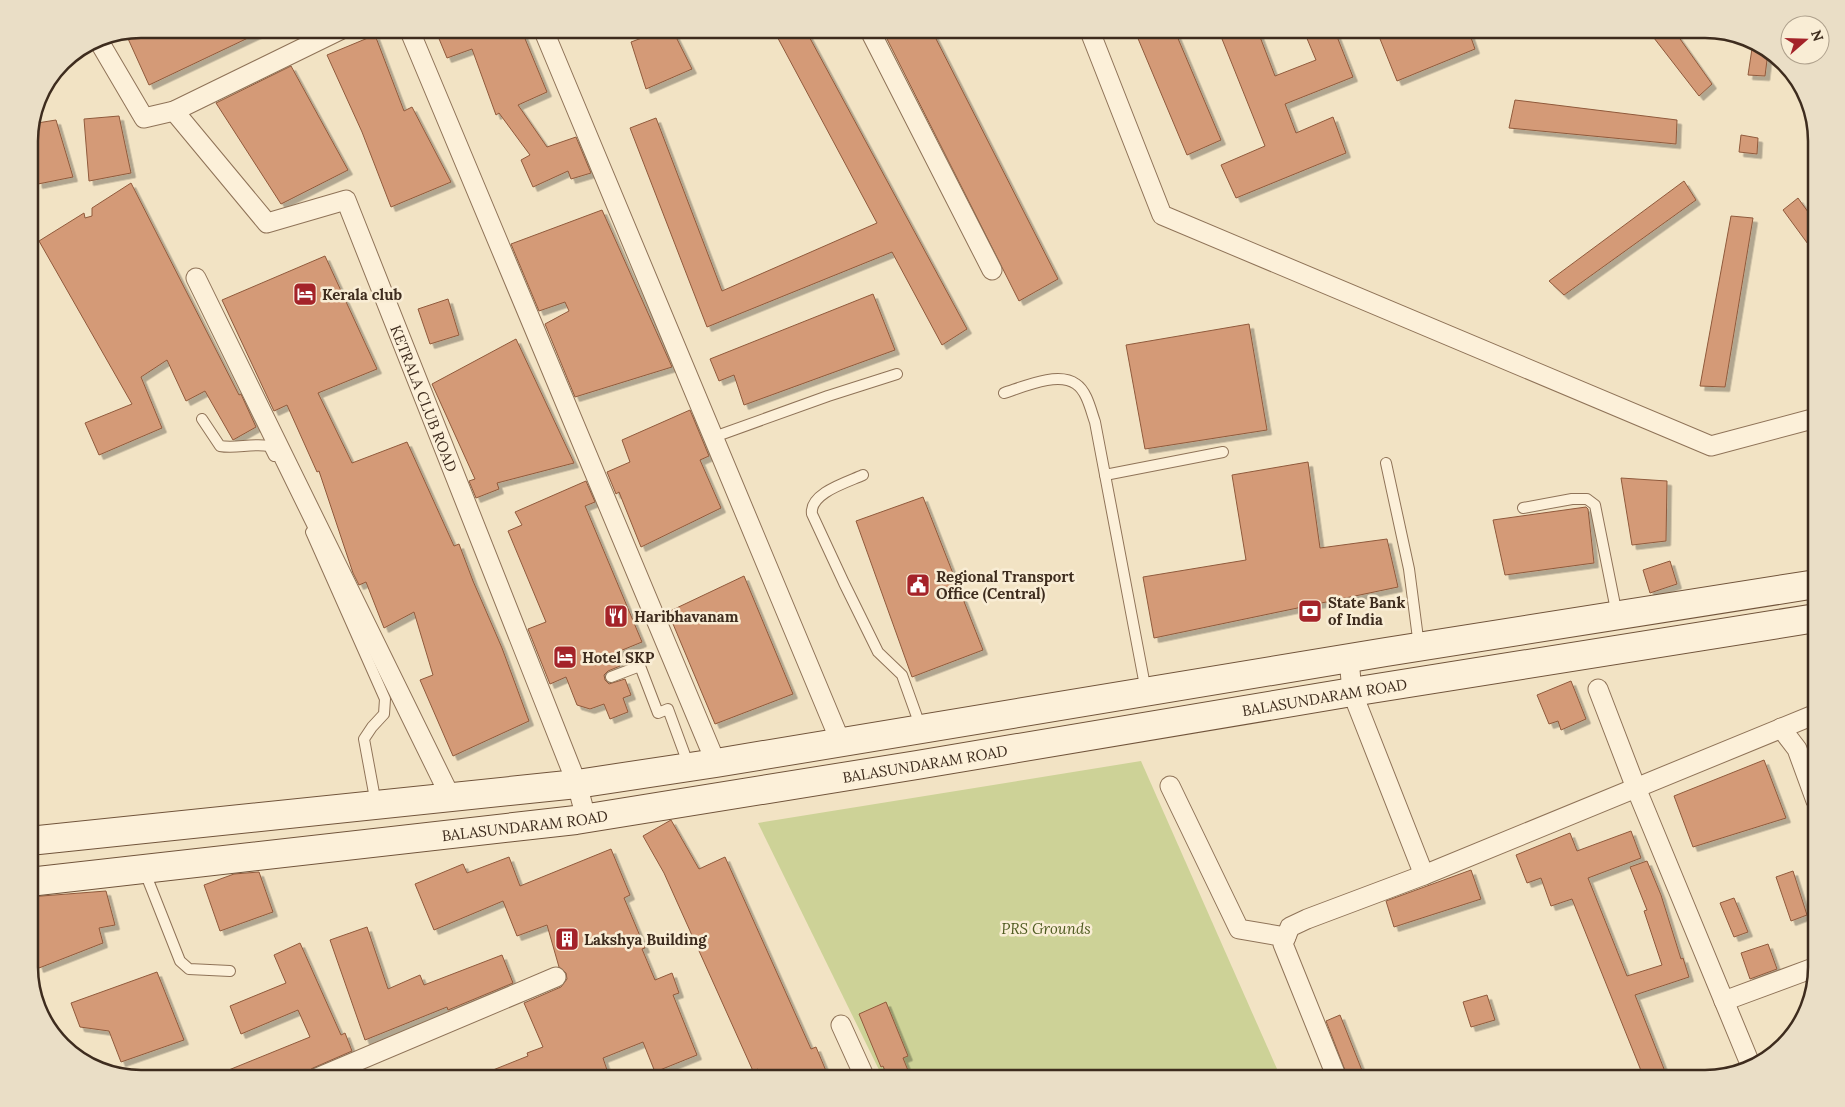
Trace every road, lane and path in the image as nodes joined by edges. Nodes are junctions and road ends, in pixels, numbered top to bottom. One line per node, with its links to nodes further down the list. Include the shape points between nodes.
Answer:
1 (324, 38): 7 (street)
2 (413, 38): 33 (street)
3 (547, 38): 14 (street)
4 (874, 38): 8 (street)
5 (1093, 38): 13 (street, via 1162,216 1711,446)
6 (102, 45): 7 (street, via 144,118)
7 (174, 111): 37 (street, KETRALA CLUB ROAD, via 267,223 346,200)
8 (992, 270)
9 (196, 278): 40 (street)
10 (897, 374): 14 (lane)
11 (1004, 393): 18 (lane, via 1045,380 1060,379 1076,384 1085,396 1095,422)
12 (202, 419): 41 (lane, via 220,446 270,446 303,513 385,699 384,714 364,740)
13 (1807, 420)
14 (714, 437): 32 (street)
15 (1223, 452): 18 (lane)
16 (1386, 462): 23 (lane, via 1408,569)
17 (863, 475): 31 (lane, via 824,492 815,501 812,514 878,652 902,675)
18 (1106, 475): 27 (lane)
19 (1523, 508): 21 (lane, via 1572,499 1587,499 1595,505)
20 (1808, 585): 21 (main road)
21 (1617, 616): 23 (main road)
22 (1808, 619): 28 (main road, BALASUNDARAM ROAD)
23 (1419, 647): 24 (main road)
24 (1349, 658): 27 (main road); 28 (street)
25 (612, 677): 35 (lane, via 640,666 658,714 668,709)
26 (1598, 689): 39 (street)
27 (1146, 692): 31 (main road)
28 (1352, 692): 34 (main road, BALASUNDARAM ROAD); 45 (street)
29 (1808, 717): 30 (street)
30 (1781, 728): 36 (street, via 1797,749); 39 (street)
31 (916, 730): 32 (main road); 34 (main road)
32 (841, 743): 33 (main road)
33 (716, 763): 35 (main road)
34 (917, 765): 42 (main road, BALASUNDARAM ROAD)
35 (690, 767): 37 (main road)
36 (1808, 778)
37 (577, 784): 40 (main road); 42 (street)
38 (1170, 786): 47 (street, via 1239,929)
39 (1636, 788): 45 (street); 51 (street)
40 (451, 798): 41 (main road)
41 (377, 805): 43 (main road)
42 (586, 818): 44 (main road, BALASUNDARAM ROAD)
43 (38, 840)
44 (143, 870): 46 (main road, BALASUNDARAM ROAD); 49 (lane, via 180,962 189,969)
45 (1424, 874): 47 (street, via 1307,919 1290,928)
46 (38, 881)
47 (1286, 937): 56 (street, via 1283,944)
48 (1808, 970): 51 (street)
49 (230, 971)
50 (556, 977): 54 (street)
51 (1724, 1001): 53 (street)
52 (841, 1025): 55 (street)
53 (1748, 1060)
54 (336, 1070)
55 (861, 1070)
56 (1334, 1070)

